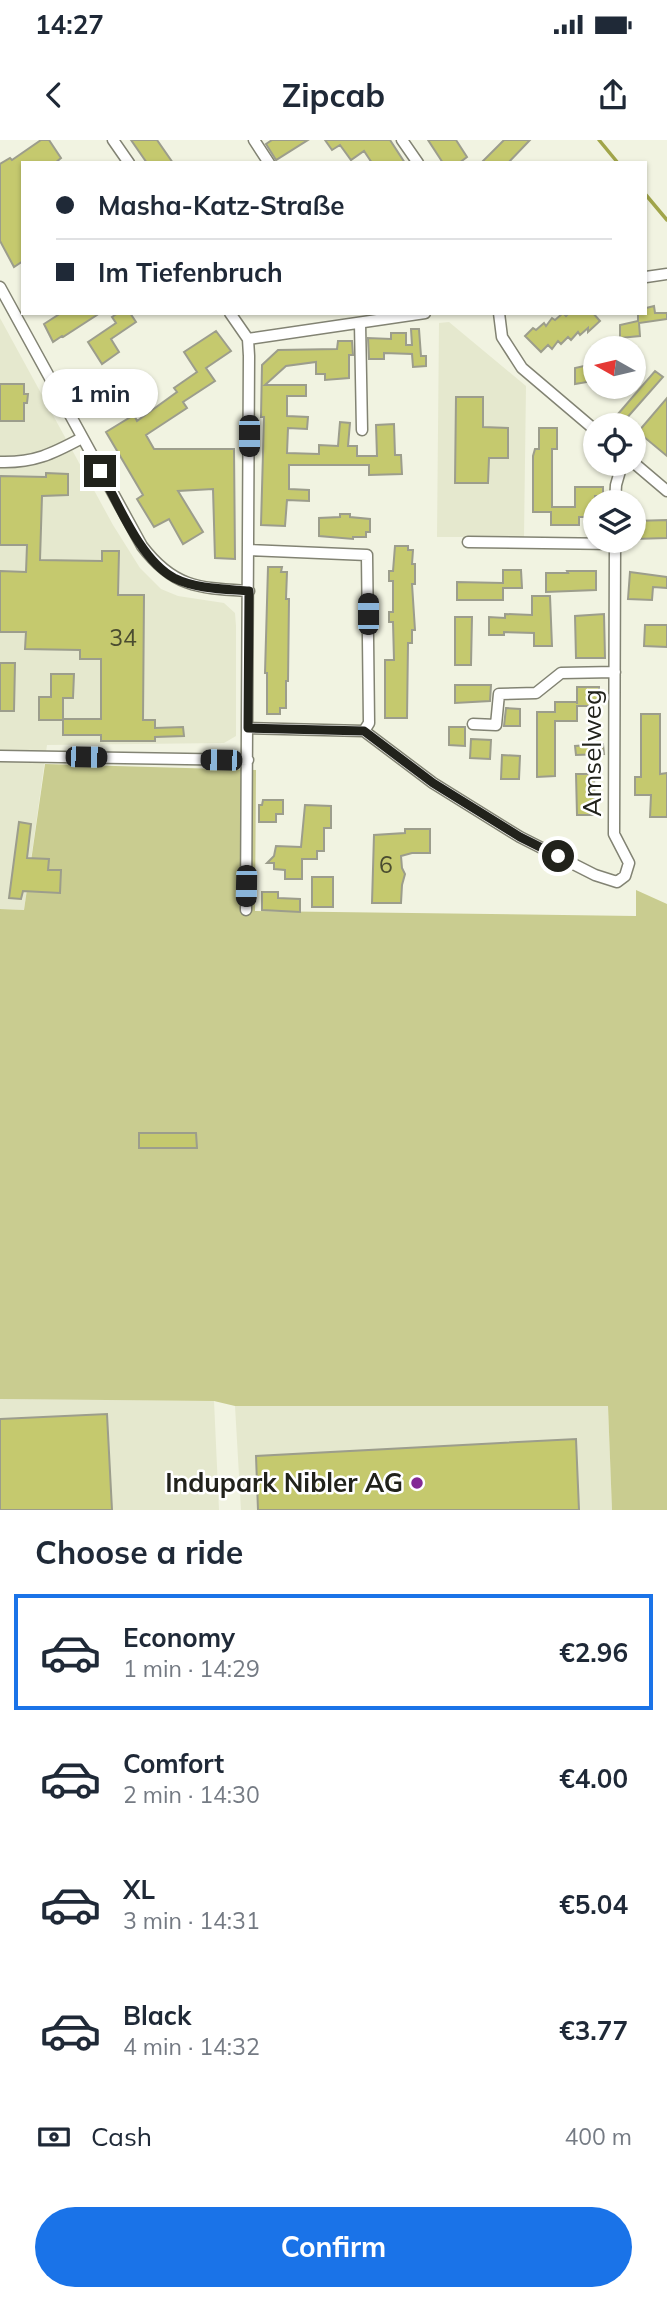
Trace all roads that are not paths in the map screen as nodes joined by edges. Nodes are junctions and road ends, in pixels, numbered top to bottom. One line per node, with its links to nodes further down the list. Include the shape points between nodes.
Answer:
1 (113, 140): 4 (street)
2 (254, 140): 5 (street)
3 (402, 140): 6 (street)
4 (128, 161)
5 (268, 161)
6 (417, 161)
7 (667, 274): 8 (street)
8 (647, 277)
9 (0, 287): 17 (street)
10 (231, 315): 14 (street)
11 (412, 315): 13 (street)
12 (499, 315): 15 (street, via 502,337 522,368)
13 (360, 323): 14 (street); 16 (street)
14 (248, 340): 23 (street)
15 (583, 420)
16 (362, 430)
17 (82, 438): 18 (street, via 37,459); 25 (street, via 142,547 157,565 196,586)
18 (0, 462)
19 (646, 473): 20 (street)
20 (667, 491)
21 (468, 542): 22 (street)
22 (583, 542)
23 (248, 550): 25 (street); 29 (street, via 367,555 369,723)
24 (615, 553): 26 (street, Amselweg)
25 (249, 591): 28 (street)
26 (615, 672): 27 (street, Amselweg, via 561,673 536,693 499,694 496,725); 29 (street, Amselweg, via 614,834 629,863 625,876 617,882 520,837 433,783)
27 (473, 724)
28 (248, 728): 29 (street); 31 (street)
29 (364, 731)
30 (0, 756): 31 (street)
31 (248, 760): 32 (street)
32 (246, 910)

